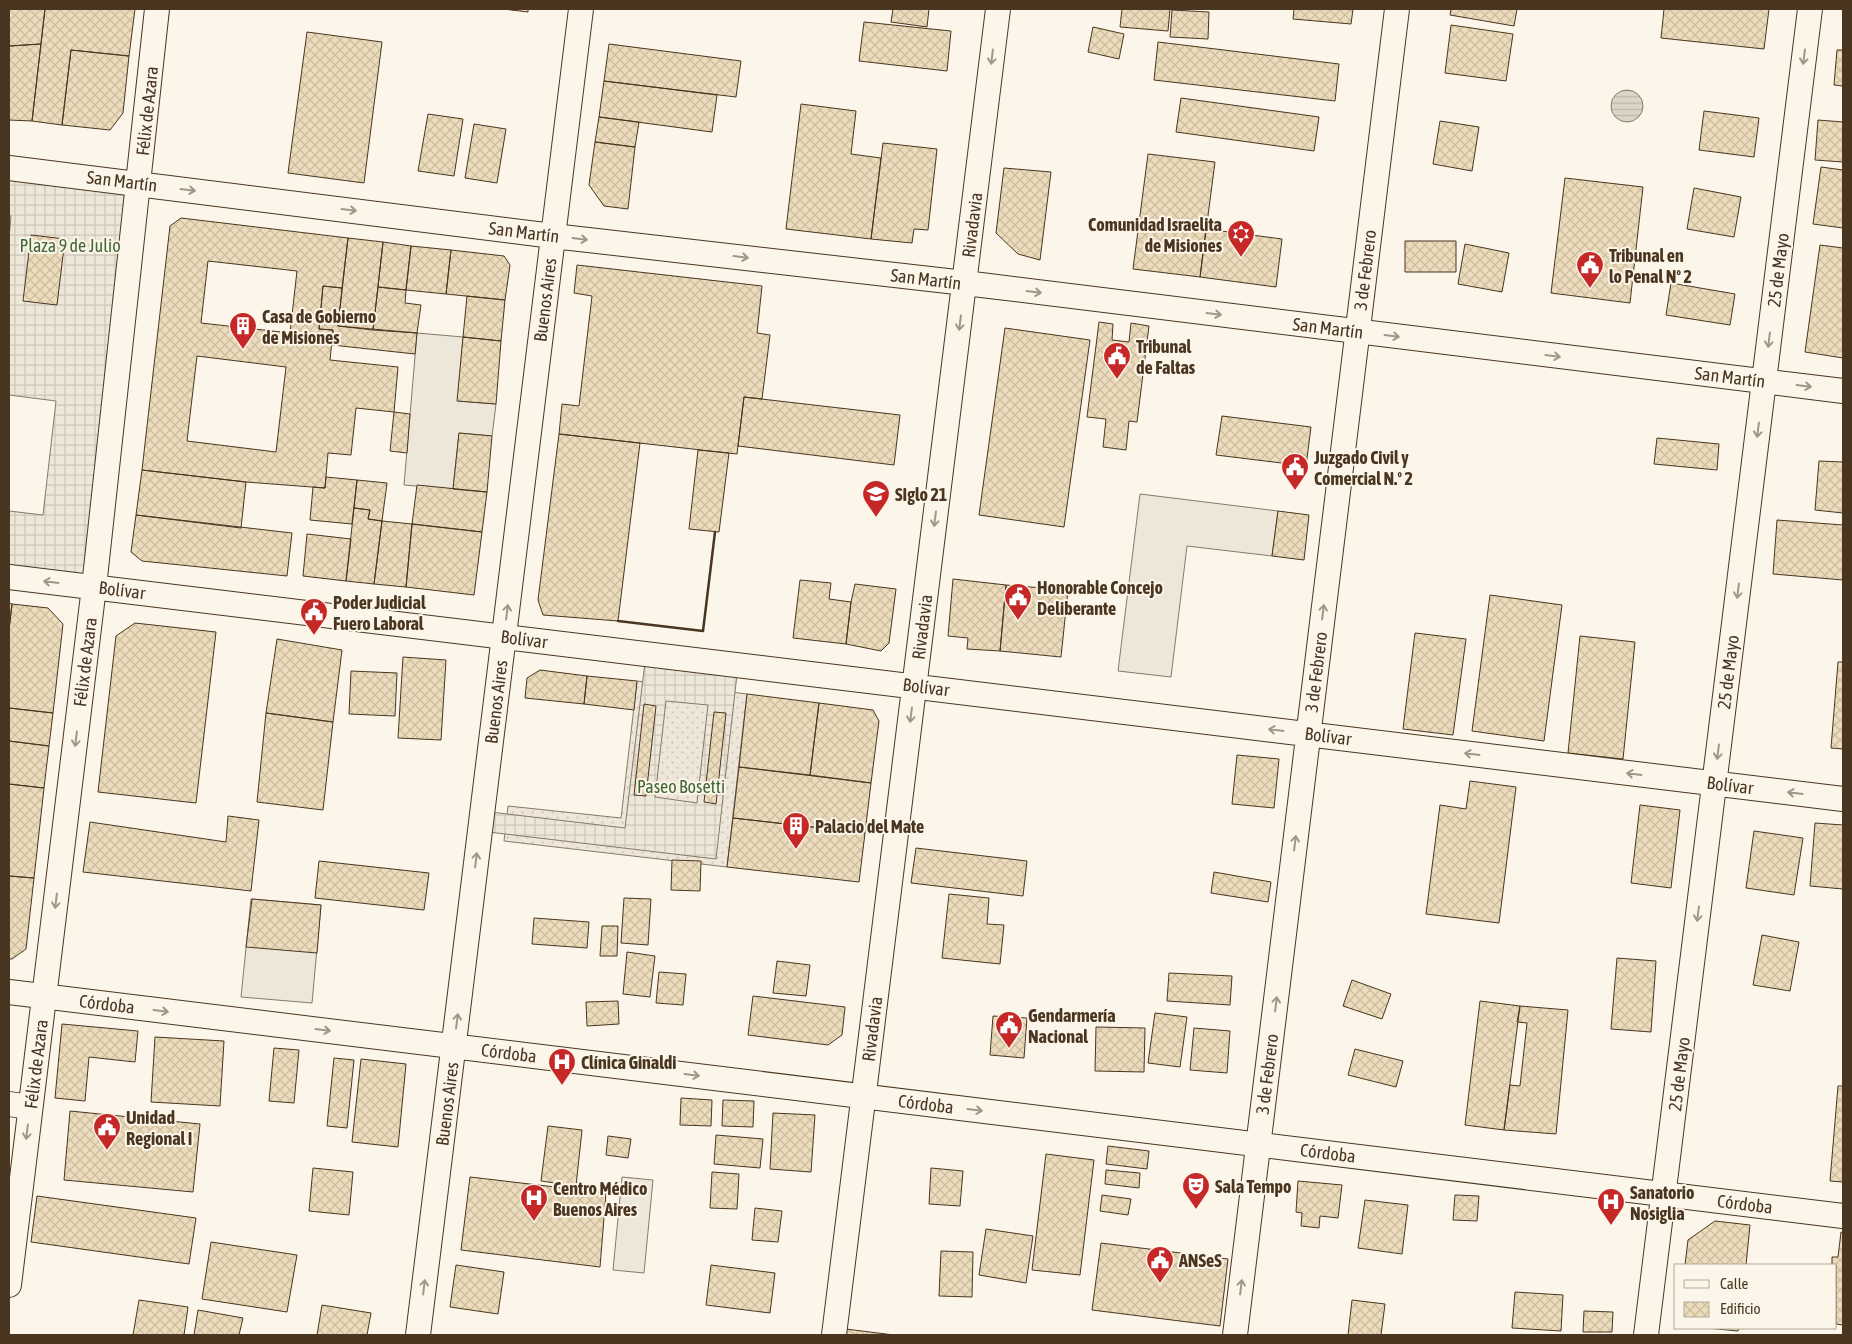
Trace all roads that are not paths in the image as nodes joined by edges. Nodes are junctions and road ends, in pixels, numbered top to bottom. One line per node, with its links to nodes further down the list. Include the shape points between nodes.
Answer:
1 (157, 9): 7 (street, Félix de Azara)
2 (581, 9): 8 (street, Buenos Aires)
3 (998, 9): 9 (street, Rivadavia, one-way to 9)
4 (1397, 9): 10 (street, 3 de Febrero)
5 (1810, 9): 11 (street, 25 de Mayo, one-way to 11)
6 (9, 168): 7 (street, San Martín)
7 (140, 184): 8 (street, San Martín, one-way to 8); 14 (street, Félix de Azara)
8 (553, 236): 9 (street, San Martín, one-way to 9); 15 (street, Buenos Aires, one-way to 8)
9 (965, 283): 10 (street, San Martín, one-way to 10); 16 (street, Rivadavia, one-way to 16)
10 (1358, 332): 11 (street, San Martín, one-way to 11); 17 (street, 3 de Febrero, one-way to 10)
11 (1764, 381): 12 (street, San Martín, one-way to 12); 18 (street, 25 de Mayo, one-way to 18)
12 (1843, 391)
13 (9, 576): 14 (street, Bolívar, one-way to 13)
14 (94, 587): 15 (street, Bolívar); 21 (street, Félix de Azara, one-way to 21)
15 (504, 636): 16 (street, Bolívar); 22 (street, Buenos Aires, one-way to 15)
16 (915, 686): 17 (street, Bolívar, one-way to 16); 23 (street, Rivadavia, one-way to 23)
17 (1309, 734): 18 (street, Bolívar, one-way to 17); 25 (street, 3 de Febrero, one-way to 17)
18 (1714, 784): 19 (street, Bolívar, one-way to 18); 26 (street, 25 de Mayo, one-way to 26)
19 (1843, 799)
20 (9, 992): 21 (street, Córdoba)
21 (44, 996): 22 (street, Córdoba, one-way to 22); 24 (street, Félix de Azara)
22 (454, 1046): 23 (street, Córdoba, one-way to 23); 29 (street, Buenos Aires, one-way to 22)
23 (864, 1096): 25 (street, Córdoba, one-way to 25); 30 (street, Rivadavia)
24 (20, 1106): 28 (street, Félix de Azara, one-way to 28)
25 (1258, 1144): 26 (street, Córdoba); 31 (street, 3 de Febrero, one-way to 25)
26 (1664, 1194): 27 (street, Córdoba); 32 (street, 25 de Mayo)
27 (1843, 1216)
28 (9, 1285)
29 (418, 1335)
30 (834, 1335)
31 (1235, 1335)
32 (1646, 1335)

